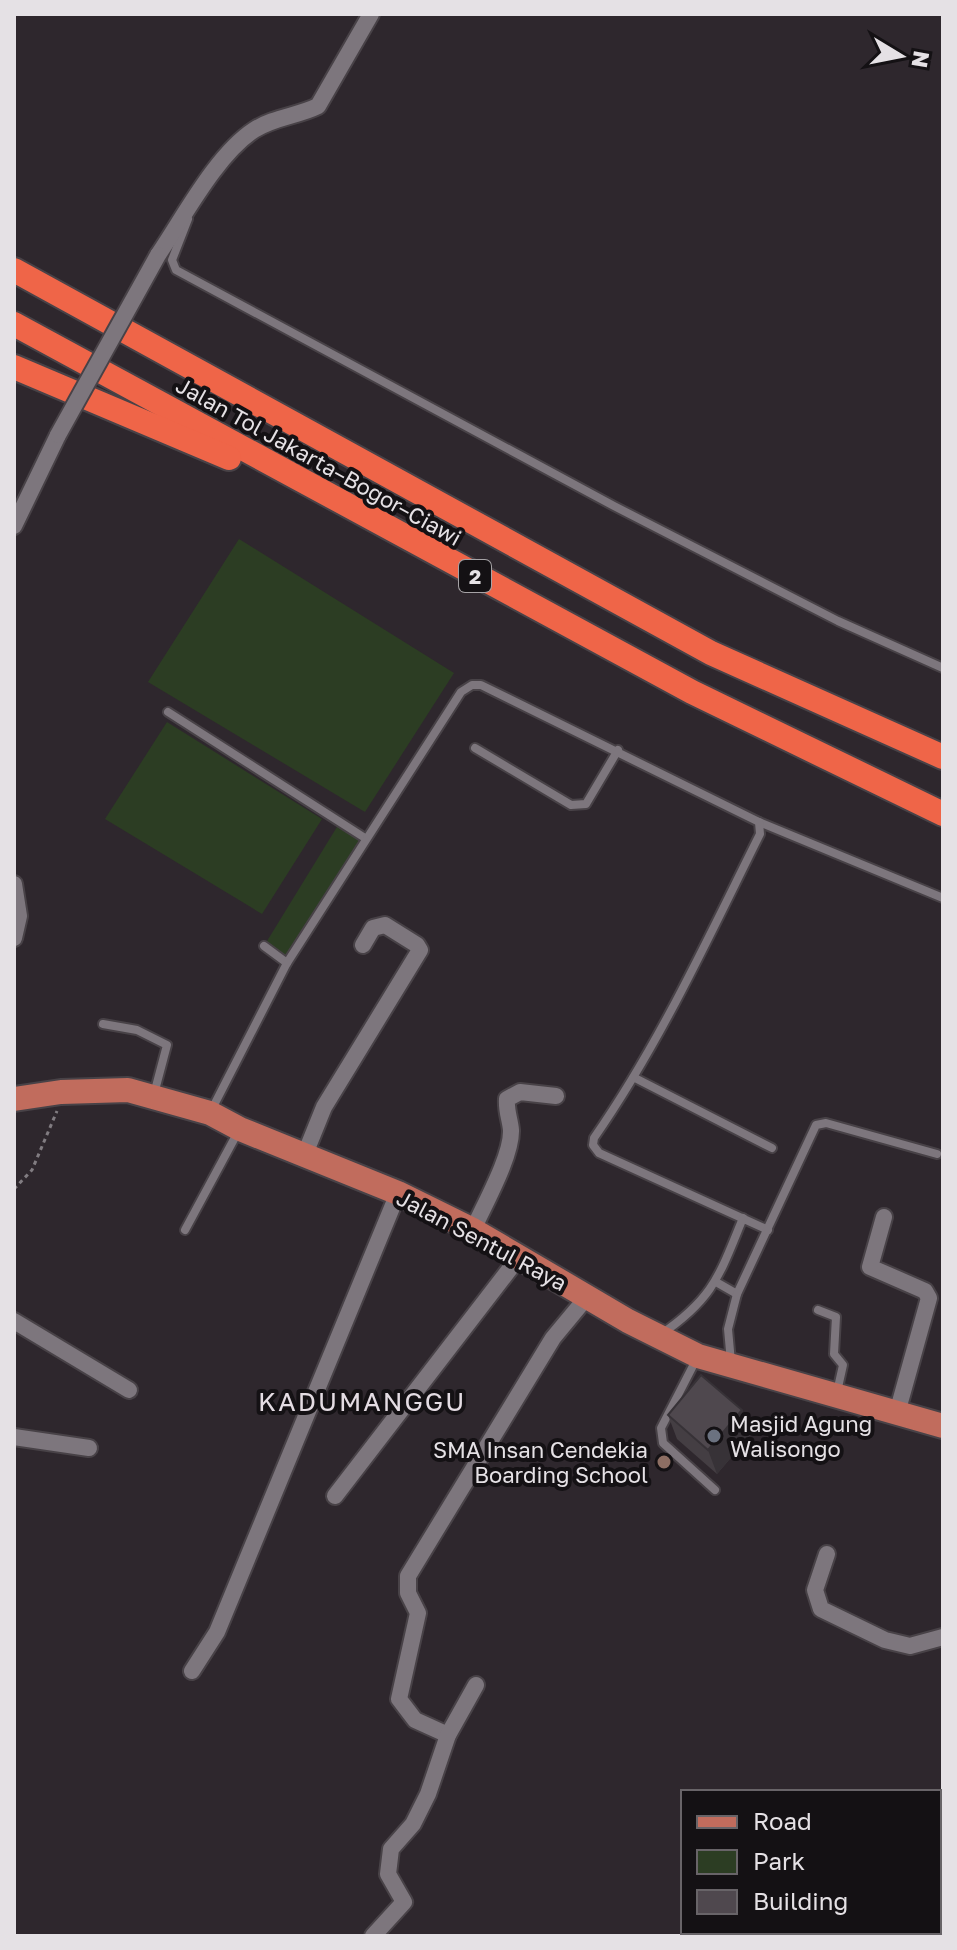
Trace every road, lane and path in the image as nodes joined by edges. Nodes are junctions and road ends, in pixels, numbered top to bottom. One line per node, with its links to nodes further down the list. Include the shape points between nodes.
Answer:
1 (371, 14): 2 (street, via 318,106 253,130 225,157)
2 (195, 202): 7 (street, bridge, via 158,255); 8 (lane, via 172,260 176,270 614,506 838,621)
3 (14, 270): 12 (highway, Jalan Tol Jakarta–Bogor–Ciawi / 2, via 711,653)
4 (14, 324): 6 (highway, Jalan Tol Jakarta–Bogor–Ciawi / 2)
5 (14, 367): 6 (highway)
6 (367, 517): 13 (highway, Jalan Tol Jakarta–Bogor–Ciawi / 2, via 692,692)
7 (14, 526)
8 (943, 668)
9 (168, 712): 15 (lane)
10 (475, 748): 11 (lane, via 581,806)
11 (618, 750): 14 (lane); 15 (lane, via 472,685 461,692)
12 (943, 757)
13 (943, 814)
14 (759, 822): 17 (lane); 23 (lane, via 760,834)
15 (365, 838): 21 (lane)
16 (14, 884): 18 (street, via 19,916)
17 (943, 898)
18 (14, 938)
19 (363, 945): 31 (street, via 373,928 385,925 420,950 331,1096)
20 (264, 946): 21 (lane)
21 (287, 963): 28 (lane)
22 (103, 1024): 25 (lane, via 137,1030 167,1045)
23 (635, 1078): 30 (lane); 36 (lane, via 594,1138 599,1153)
24 (61, 1092): 25 (main road, Jalan Sentul Raya); 27 (main road, Jalan Sentul Raya); 33 (path, via 55,1121 32,1170)
25 (154, 1094): 28 (main road, Jalan Sentul Raya)
26 (556, 1096): 38 (street, via 520,1092 507,1099 511,1130)
27 (14, 1099)
28 (210, 1113): 29 (main road, Jalan Sentul Raya)
29 (240, 1129): 31 (main road, Jalan Sentul Raya); 37 (lane)
30 (772, 1148)
31 (305, 1154): 34 (main road, Jalan Sentul Raya)
32 (937, 1154): 39 (lane, via 826,1123 816,1125)
33 (14, 1189)
34 (398, 1193): 38 (main road, Jalan Sentul Raya); 59 (street, via 213,1639)
35 (884, 1217): 51 (street, via 870,1267 925,1291 929,1298)
36 (743, 1218): 39 (lane); 41 (lane)
37 (185, 1230)
38 (473, 1230): 40 (main road, Jalan Sentul Raya)
39 (768, 1230): 42 (lane)
40 (519, 1257): 43 (main road, Jalan Sentul Raya); 56 (street)
41 (716, 1282): 42 (lane); 46 (lane, via 693,1312)
42 (737, 1294): 48 (lane, via 728,1329)
43 (587, 1297): 46 (main road, Jalan Sentul Raya); 61 (street, via 553,1338 408,1576 408,1593 418,1613 399,1699 415,1720)
44 (818, 1310): 50 (lane, via 838,1323 834,1354 843,1365)
45 (14, 1321): 49 (street)
46 (656, 1337): 47 (main road, Jalan Sentul Raya)
47 (698, 1356): 48 (main road, Jalan Sentul Raya); 55 (lane, via 661,1428 663,1443)
48 (732, 1366): 50 (main road, Jalan Sentul Raya)
49 (129, 1390)
50 (836, 1397): 51 (main road, Jalan Sentul Raya)
51 (897, 1413): 52 (main road, Jalan Sentul Raya)
52 (943, 1426)
53 (14, 1437): 54 (street)
54 (89, 1448)
55 (715, 1490)
56 (335, 1496)
57 (827, 1554): 58 (street, via 815,1590 821,1609 885,1640 910,1646)
58 (943, 1637)
59 (192, 1671)
60 (476, 1685): 61 (street)
61 (448, 1735): 62 (street, via 428,1794 391,1849 388,1874 404,1902)
62 (373, 1936)

